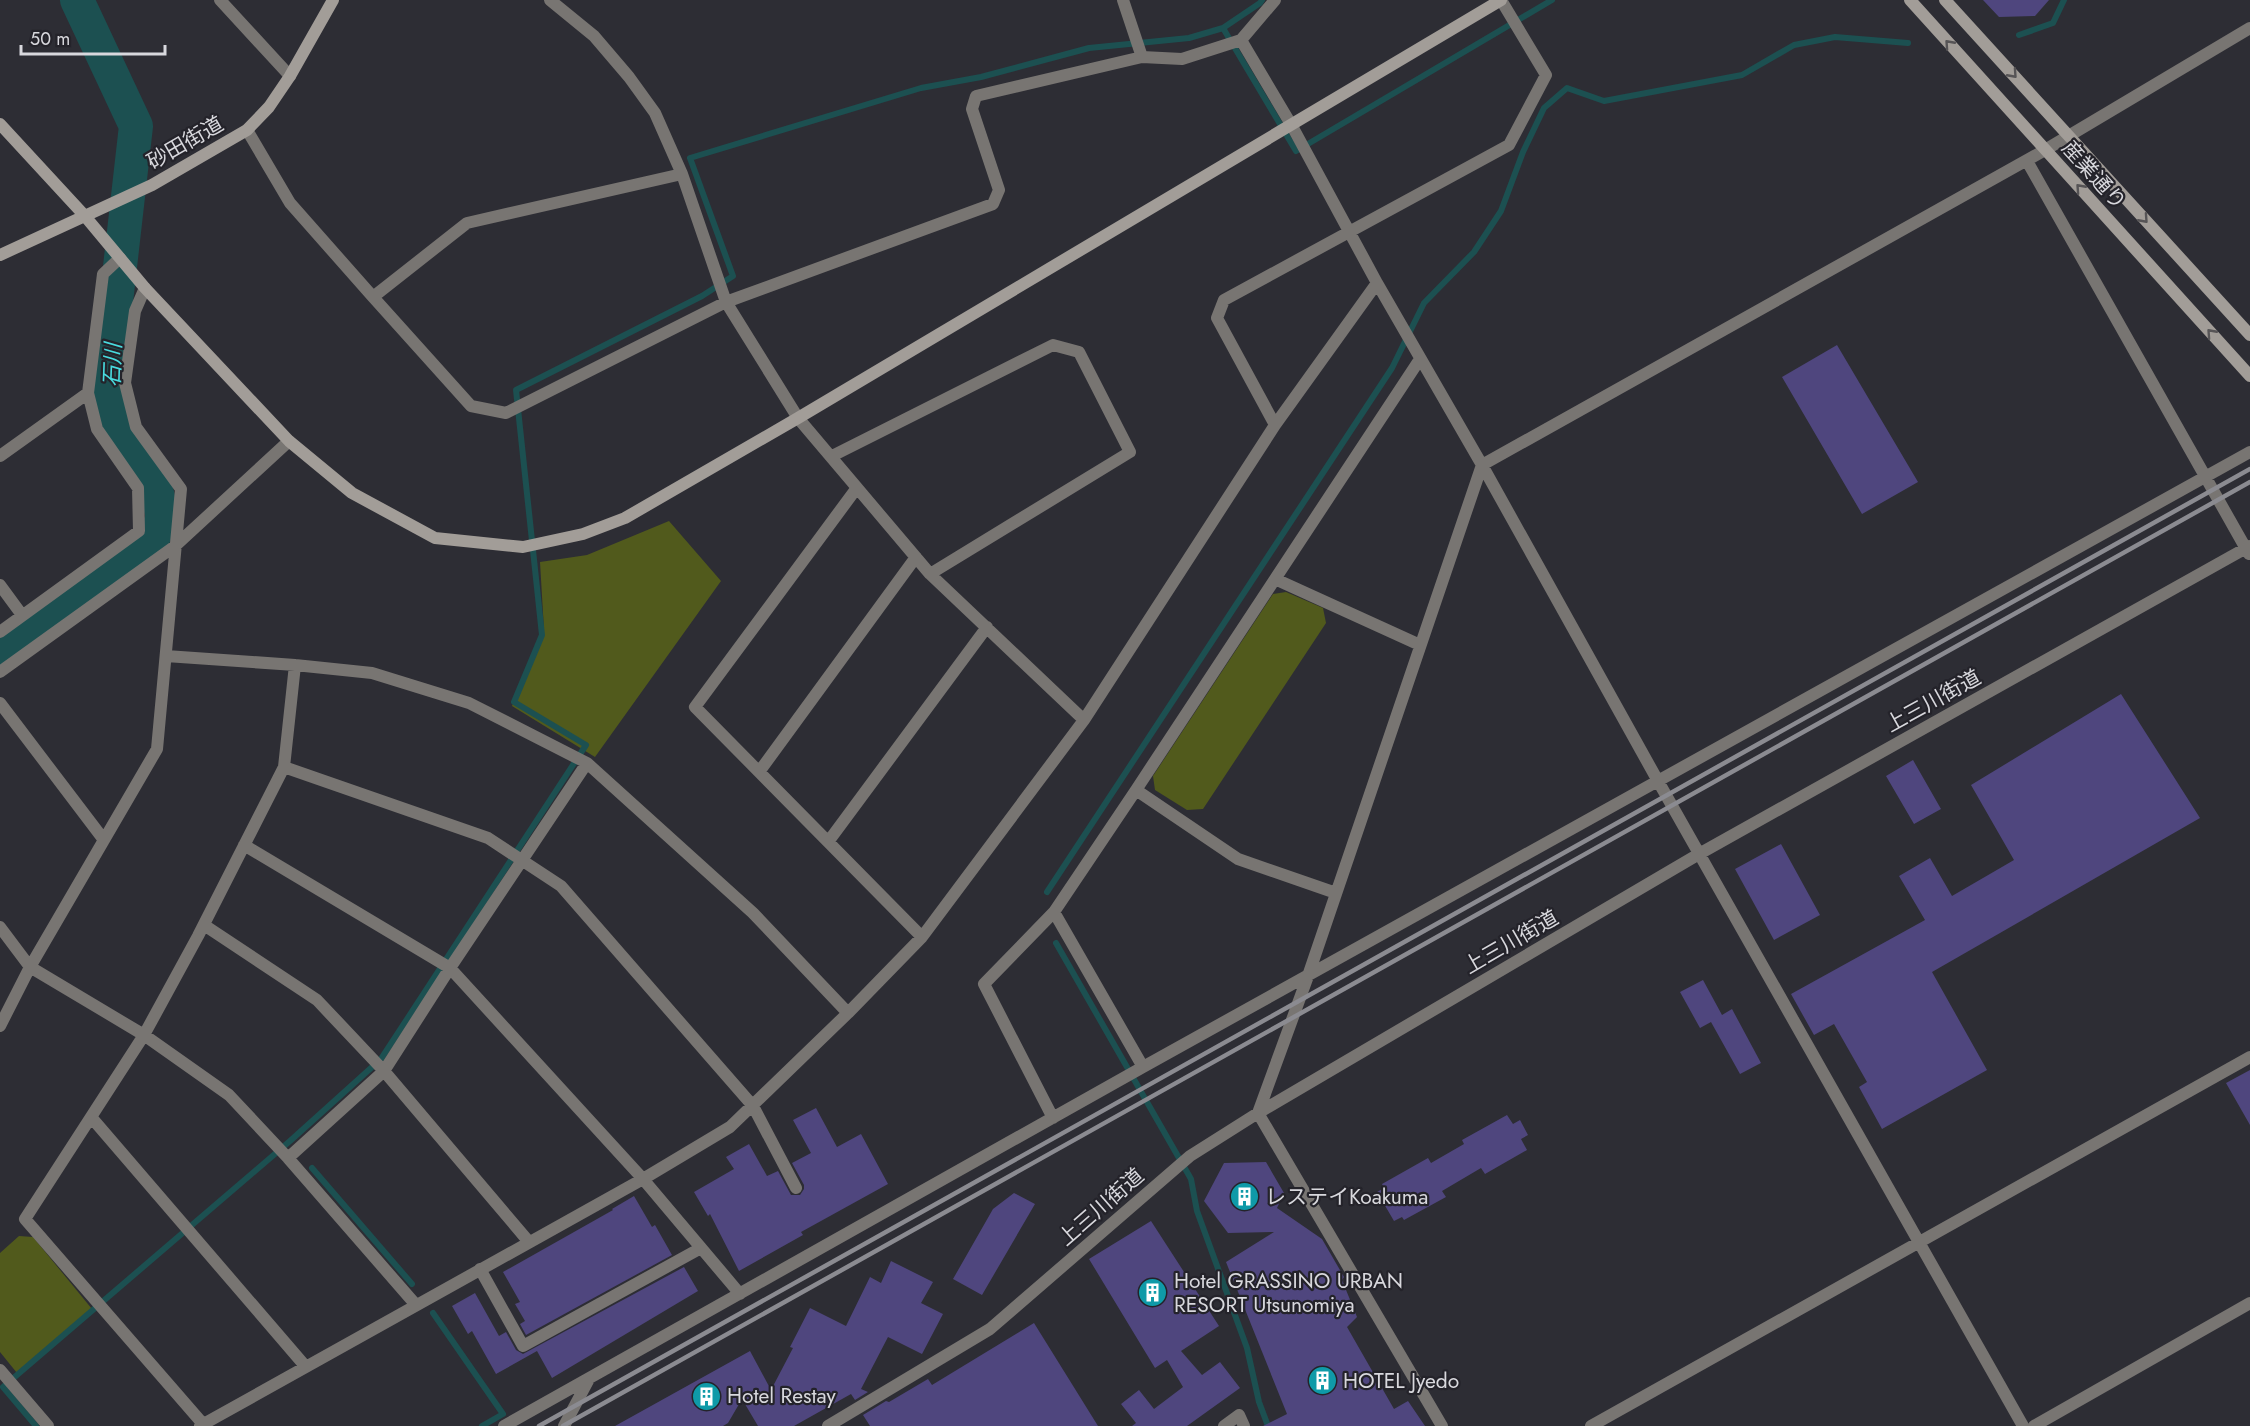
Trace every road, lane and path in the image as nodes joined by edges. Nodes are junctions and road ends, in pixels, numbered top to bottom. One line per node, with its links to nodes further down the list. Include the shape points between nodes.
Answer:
1 (220, 0): 12 (street)
2 (333, 0): 12 (street, 砂田街道)
3 (550, 0): 19 (street, via 594,36 629,77 655,113)
4 (1124, 0): 11 (street)
5 (1275, 0): 10 (street)
6 (1501, 0): 14 (street); 21 (street, via 1546,75 1509,145)
7 (1910, 0): 17 (street, 産業通り, one-way to 7)
8 (1945, 0): 16 (street, 産業通り, one-way to 16)
9 (2250, 28): 16 (street)
10 (1241, 40): 11 (street, via 1182,58); 14 (street)
11 (1142, 57): 27 (street, via 976,96 972,109 999,190 993,204)
12 (290, 76): 15 (street, 砂田街道)
13 (0, 124): 20 (street)
14 (1292, 126): 21 (street); 32 (street)
15 (248, 130): 20 (street, 砂田街道, via 152,185); 26 (street, via 290,204)
16 (2068, 136): 17 (street); 28 (street, 産業通り, one-way to 28)
17 (2045, 150): 18 (street); 30 (street, 産業通り, one-way to 17)
18 (2027, 160): 38 (street); 39 (street)
19 (682, 174): 26 (street, via 467,224); 27 (street)
20 (84, 215): 22 (street, 砂田街道); 23 (street)
21 (1349, 233): 24 (street); 33 (street, via 1224,300 1217,318)
22 (0, 255)
23 (120, 258): 25 (street); 31 (street, via 103,274)
24 (1377, 283): 29 (street); 33 (street)
25 (145, 288): 34 (street); 41 (street, via 135,310 125,383 136,427 181,489)
26 (373, 297): 27 (street, via 471,406 506,412)
27 (726, 302): 32 (street)
28 (2250, 335)
29 (1420, 359): 38 (street); 45 (street)
30 (2250, 376)
31 (88, 393): 36 (street); 47 (street, via 97,429 138,488 140,531)
32 (798, 418): 34 (street, via 625,518 583,534 523,547 435,538 352,493); 37 (street)
33 (1275, 425): 55 (street)
34 (289, 441): 41 (street)
35 (2250, 452): 39 (street)
36 (0, 456)
37 (832, 456): 40 (street); 44 (street, via 1053,345 1079,352 1130,452)
38 (1482, 465): 50 (street); 59 (street)
39 (2206, 477): 42 (street); 59 (street)
40 (856, 489): 43 (street); 58 (street, via 695,707)
41 (175, 546): 51 (street); 53 (street)
42 (2249, 549): 64 (street, 上三川街道)
43 (916, 557): 44 (street); 58 (street)
44 (930, 574): 48 (street)
45 (1275, 579): 50 (street); 60 (street)
46 (0, 585): 47 (street)
47 (22, 615): 49 (street)
48 (987, 627): 55 (street); 62 (street)
49 (0, 632)
50 (1420, 645): 66 (street)
51 (166, 656): 52 (street); 61 (street, via 157,749)
52 (295, 665): 56 (street, via 372,674 469,703); 57 (street)
53 (0, 672)
54 (0, 703): 61 (street)
55 (1084, 720): 70 (street)
56 (587, 763): 65 (street); 74 (street, via 753,913)
57 (284, 766): 63 (street); 65 (street, via 488,838)
58 (759, 772): 62 (street)
59 (1658, 781): 64 (street); 73 (street)
60 (1136, 790): 66 (street, via 1238,859); 67 (street)
61 (104, 840): 71 (street)
62 (828, 842): 70 (street)
63 (244, 845): 68 (street); 72 (street)
64 (1699, 854): 81 (street, 上三川街道); 88 (street)
65 (522, 860): 72 (street); 80 (street, via 561,886)
66 (1336, 893): 73 (street)
67 (1053, 912): 78 (street); 83 (street, via 984,984)
68 (204, 925): 76 (street); 79 (street, via 317,1000)
69 (0, 927): 71 (street)
70 (922, 937): 74 (street)
71 (30, 967): 75 (street); 76 (street)
72 (450, 968): 79 (street); 85 (street)
73 (1308, 976): 78 (street); 81 (street)
74 (848, 1013): 80 (street)
75 (0, 1026)
76 (144, 1035): 82 (street); 84 (street, via 229,1095)
77 (2250, 1057): 88 (street)
78 (1143, 1067): 83 (street)
79 (384, 1071): 84 (street); 87 (street)
80 (753, 1106): 85 (street, via 730,1128); 86 (street)
81 (1258, 1113): 101 (street, 上三川街道, via 1190,1156 990,1329); 104 (street)
82 (91, 1117): 94 (street); 97 (street, via 25,1219)
83 (1053, 1118): 91 (street)
84 (288, 1158): 93 (street)
85 (643, 1179): 87 (street); 89 (street)
86 (796, 1188)
87 (529, 1242): 90 (street)
88 (1919, 1242): 105 (street); 106 (street)
89 (701, 1248): 90 (street, via 523,1347); 91 (street)
90 (480, 1269): 93 (street)
91 (740, 1294): 96 (street)
92 (2250, 1303): 107 (street)
93 (416, 1305): 94 (street)
94 (306, 1366): 97 (street)
95 (0, 1370): 98 (street)
96 (589, 1378): 99 (street); 100 (street)
97 (202, 1425)
98 (48, 1426)
99 (504, 1426)
100 (564, 1426)
101 (828, 1426)
102 (1224, 1426): 103 (street, via 1239,1415)
103 (1244, 1426)
104 (1442, 1426)
105 (1590, 1426)
106 (2023, 1426)
107 (2034, 1426)

